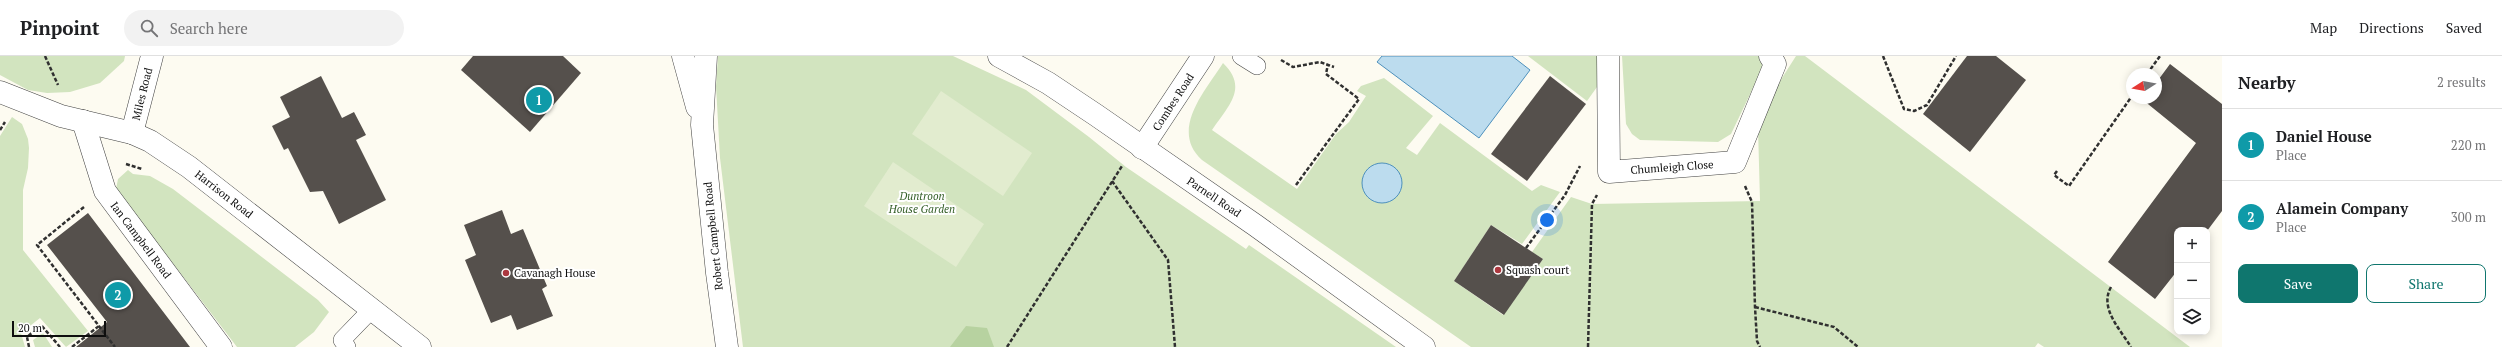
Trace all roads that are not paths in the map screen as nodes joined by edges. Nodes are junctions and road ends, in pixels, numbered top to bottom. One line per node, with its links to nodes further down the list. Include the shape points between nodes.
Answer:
1 (152, 56): 13 (street, Miles Road)
2 (683, 56): 12 (street, Robert Campbell Road)
3 (706, 56): 12 (street, Robert Campbell Road)
4 (999, 56): 14 (street, Parnell Road, via 1048,83)
5 (1203, 56): 14 (street, Combes Road)
6 (1241, 56): 9 (lane)
7 (1608, 56): 8 (street, Chumleigh Close, via 1609,172 1735,162 1775,64)
8 (1770, 56)
9 (1257, 66)
10 (0, 92): 11 (street, Harrison Road, via 49,112)
11 (83, 121): 13 (street, Harrison Road); 16 (street, Ian Campbell Road, via 105,191)
12 (702, 125): 19 (street, Robert Campbell Road)
13 (132, 133): 15 (street, Harrison Road, via 150,141 189,167)
14 (1134, 154): 20 (street, Parnell Road, via 1255,225)
15 (372, 309): 17 (lane, via 342,340); 18 (street, Harrison Road)
16 (221, 347)
17 (347, 347)
18 (420, 347)
19 (727, 347)
20 (1424, 347)

